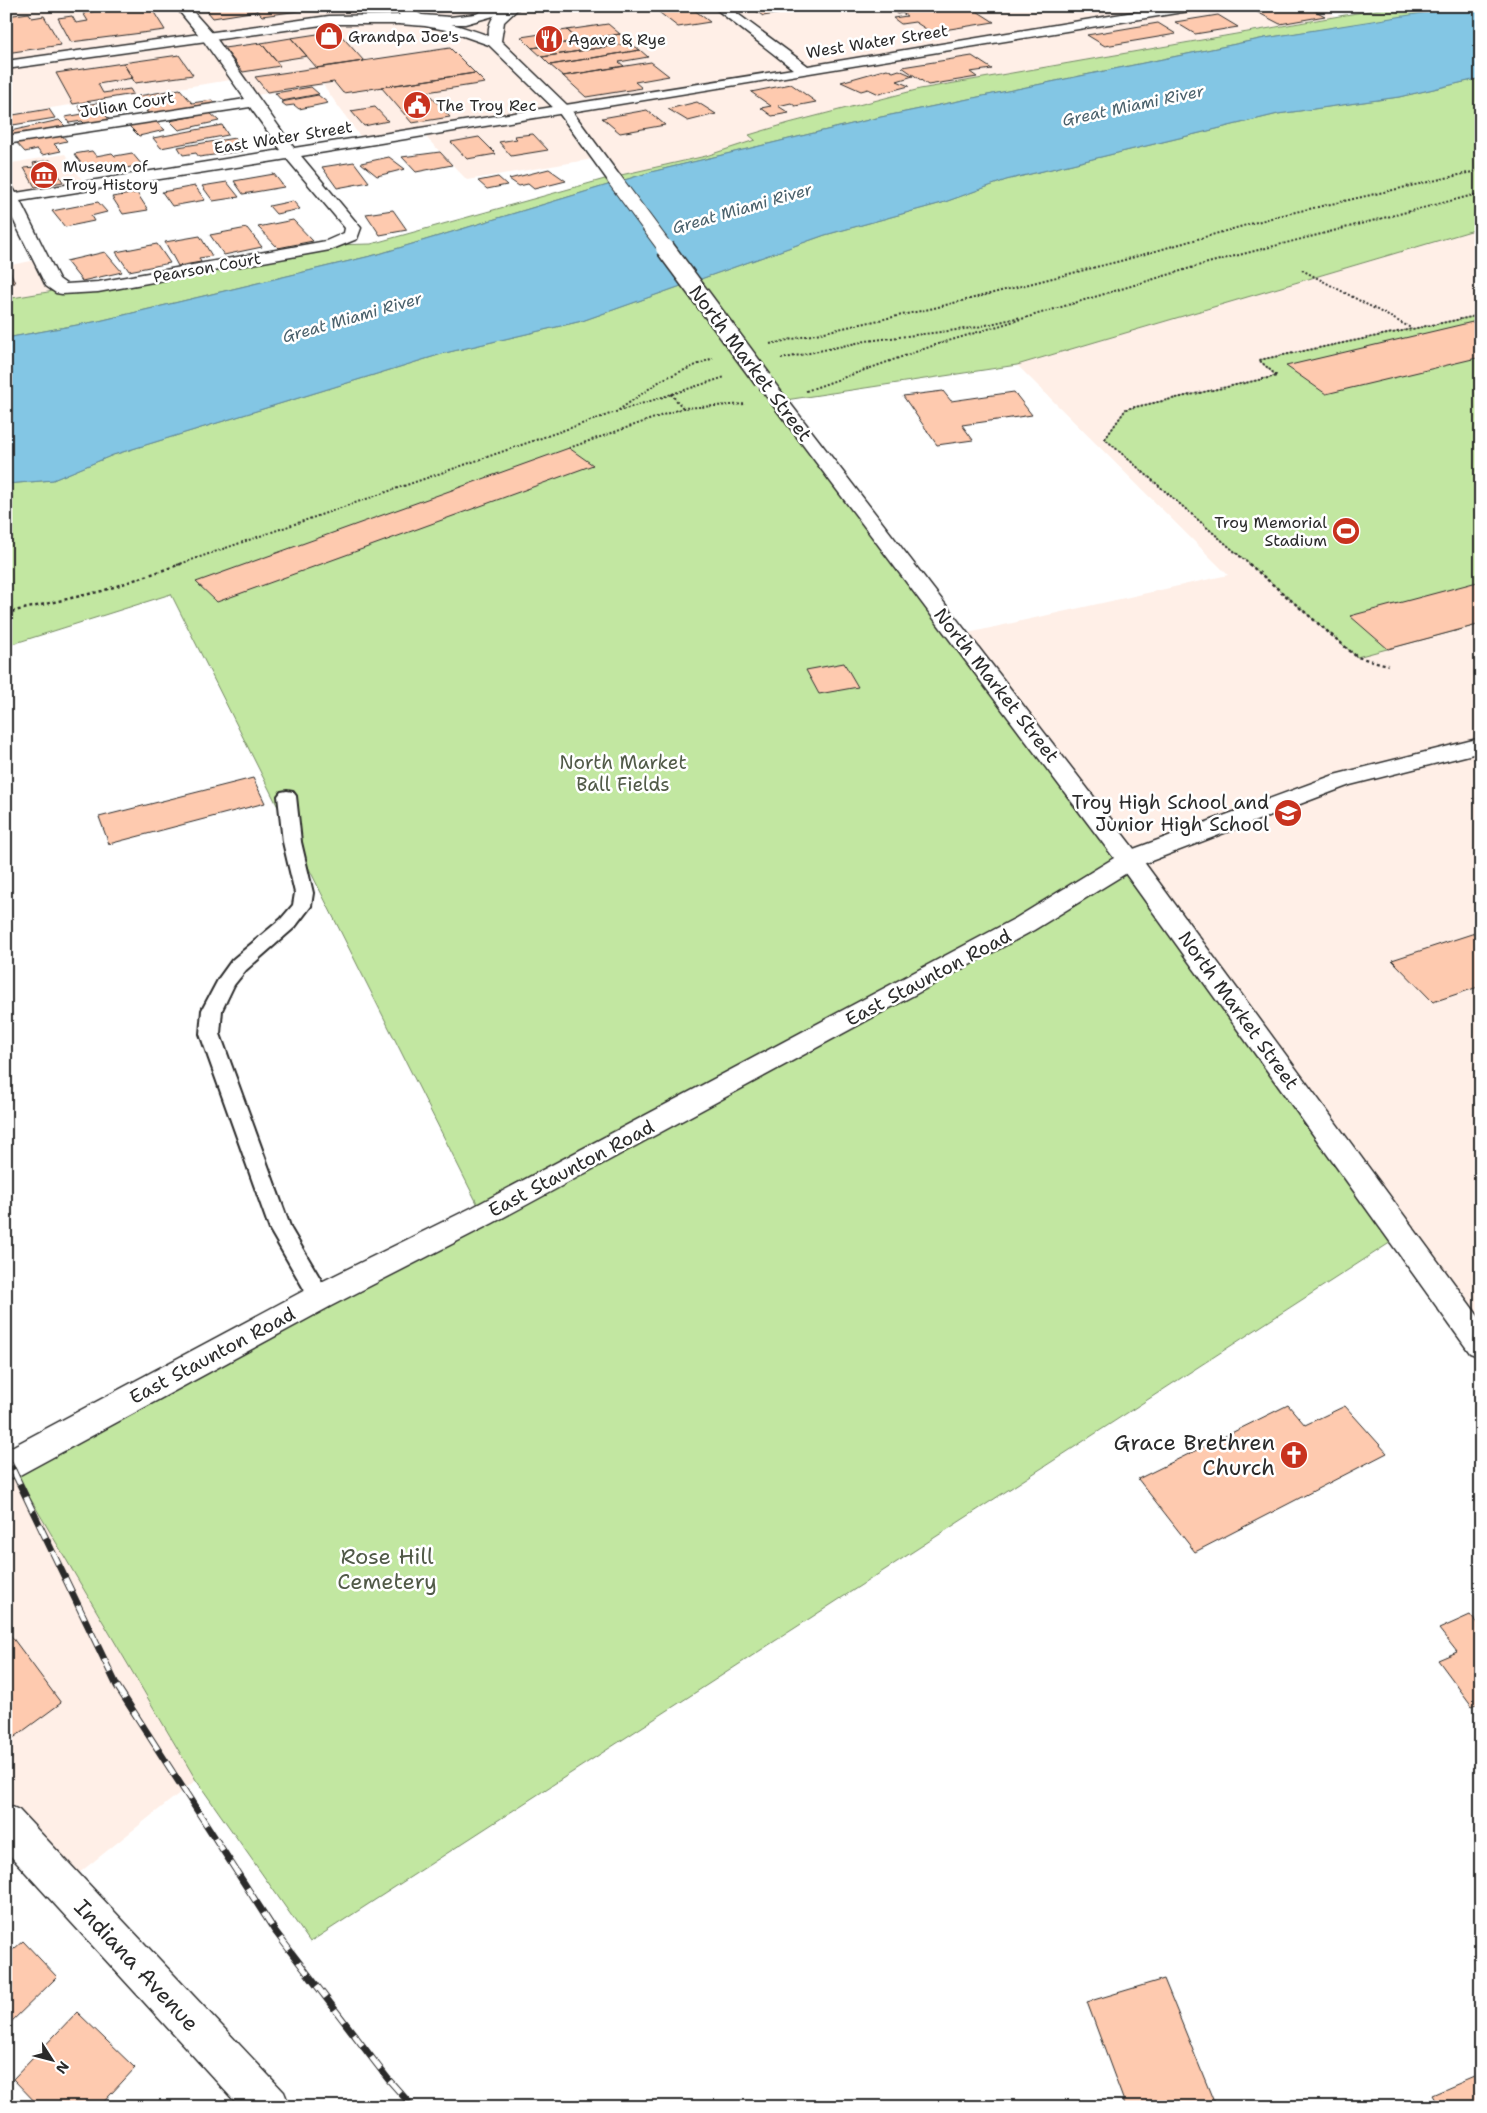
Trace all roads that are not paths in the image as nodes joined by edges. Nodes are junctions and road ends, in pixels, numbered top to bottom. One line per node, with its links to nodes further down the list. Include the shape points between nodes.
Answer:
1 (181, 6): 13 (street)
2 (371, 6): 9 (street)
3 (397, 6): 8 (street, via 405,14)
4 (514, 6): 7 (street)
5 (718, 6): 16 (street)
6 (1195, 6): 16 (street, West Water Street)
7 (499, 11): 11 (street, via 469,19); 14 (street)
8 (415, 17): 10 (street); 11 (street)
9 (330, 20): 10 (street); 13 (street)
10 (397, 20): 12 (street)
11 (434, 20): 12 (street)
12 (448, 27): 14 (street)
13 (208, 37): 15 (street); 17 (street)
14 (494, 42): 18 (street, North Market Street)
15 (6, 66)
16 (805, 71): 18 (street, West Water Street)
17 (254, 102): 19 (street, Julian Court); 20 (street)
18 (564, 110): 20 (street, East Water Street); 24 (street, North Market Street, bridge, via 763,380)
19 (6, 140)
20 (291, 154): 21 (street, East Water Street); 21 (street, Pearson Court, via 353,228 351,236 330,245 98,287 62,289 52,282)
21 (8, 195)
22 (1481, 746): 24 (street, East Staunton Road, via 1342,780)
23 (287, 796): 25 (lane, via 292,842 304,892 302,906 288,923 239,964 212,1010 210,1034 281,1230)
24 (1129, 860): 25 (street, East Staunton Road, via 1017,929 483,1215); 26 (street, North Market Street)
25 (320, 1297): 27 (street, East Staunton Road)
26 (1481, 1344)
27 (6, 1466)
28 (6, 1823): 29 (street, Indiana Avenue)
29 (268, 2107)

